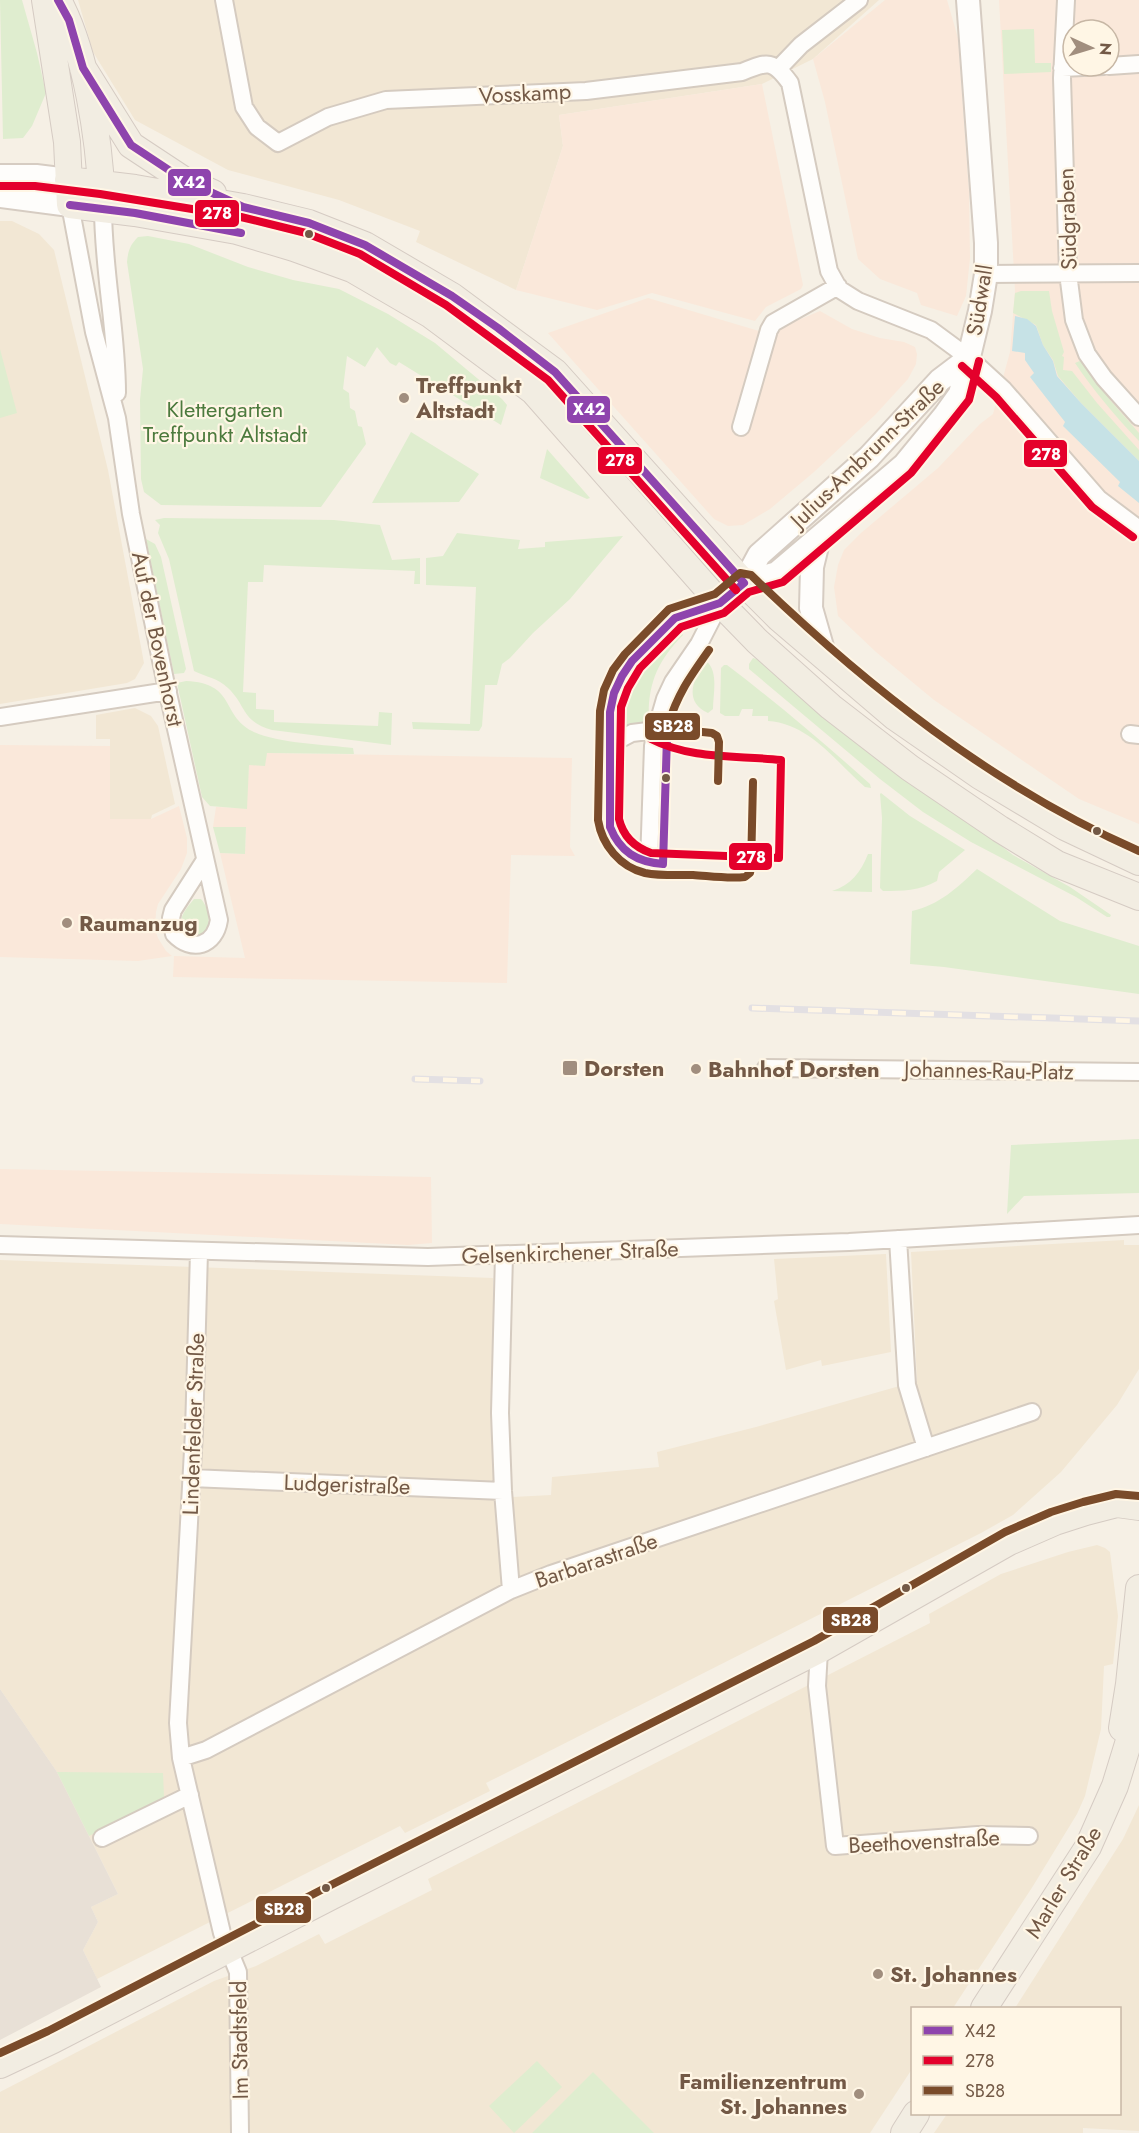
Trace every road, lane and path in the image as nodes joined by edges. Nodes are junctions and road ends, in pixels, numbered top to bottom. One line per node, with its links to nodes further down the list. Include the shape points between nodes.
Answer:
1 (45, 0): 14 (main road, via 65,126)
2 (58, 0): 10 (main road, via 69,20)
3 (224, 0): 11 (street, Vosskamp, via 244,107 257,127 278,143 328,117 386,100 586,91 742,72 762,63)
4 (860, 0): 11 (street, via 801,45)
5 (968, 0): 20 (main road, Südwall)
6 (1066, 0): 7 (street, Südgraben)
7 (1065, 18)
8 (1139, 64): 9 (street)
9 (1121, 65)
10 (83, 68): 16 (main road); 17 (main road, via 131,144 184,180)
11 (779, 68): 21 (street, via 790,83 829,271)
12 (1062, 78): 18 (street, Südgraben)
13 (0, 176): 14 (main road, via 36,176)
14 (69, 192): 15 (main road); 16 (main road); 24 (street, Auf der Bovenhorst, via 94,332)
15 (0, 196)
16 (102, 196): 17 (main road); 24 (street, Auf der Bovenhorst, via 103,245 117,357); 29 (main road, via 294,248 352,269 431,315 533,391)
17 (243, 207): 28 (main road, via 309,223 365,245 452,296 508,336 555,372)
18 (1068, 273): 19 (street); 20 (street); 23 (street, Südgraben, via 1074,320 1088,354)
19 (1139, 273)
20 (986, 274): 22 (main road, Südwall)
21 (838, 286): 22 (street, via 858,301 931,330); 25 (street, via 773,323)
22 (969, 358): 26 (street, Südwall, via 1004,390 1099,499); 27 (main road, Julius-Ambrunn-Straße, via 960,394 904,465); 28 (main road, Julius-Ambrunn-Straße, via 940,380 869,456 759,555)
23 (1139, 417)
24 (117, 418): 31 (street, Auf der Bovenhorst, via 131,513)
25 (741, 427)
26 (1139, 529)
27 (819, 538): 28 (main road, Julius-Ambrunn-Straße, via 777,573); 30 (main road, via 811,609)
28 (744, 583): 29 (main road); 30 (main road)
29 (720, 603): 33 (street, via 664,699); 34 (street, via 675,618 632,661 614,693); 37 (main road, via 831,707 910,768 1057,864)
30 (825, 657): 36 (main road, via 896,717 980,776 1065,827)
31 (168, 691): 32 (street); 35 (street, Auf der Bovenhorst)
32 (0, 717)
33 (656, 730): 34 (street, via 632,733); 34 (street, via 649,863 630,856 611,832)
34 (609, 745)
35 (206, 860): 35 (street, Auf der Bovenhorst, via 171,918 174,934 187,944 209,941 218,928)
36 (1139, 862)
37 (1139, 897)
38 (766, 1068): 39 (street, Johannes-Rau-Platz)
39 (1139, 1072)
40 (1139, 1225): 41 (street, Gelsenkirchener Straße)
41 (898, 1239): 44 (street, Gelsenkirchener Straße); 46 (street, via 907,1385)
42 (0, 1245): 43 (street, Gelsenkirchener Straße)
43 (199, 1252): 44 (street, Gelsenkirchener Straße, via 373,1257); 47 (street, Lindenfelder Straße)
44 (504, 1255): 48 (street, via 500,1413)
45 (1032, 1413): 46 (street, Barbarastraße)
46 (926, 1448): 51 (street, Barbarastraße)
47 (191, 1478): 48 (street, Ludgeristraße); 54 (street, Lindenfelder Straße, via 178,1723)
48 (503, 1491): 51 (street)
49 (1139, 1507): 52 (main road, via 1117,1504 1086,1512 1009,1542)
50 (1139, 1588): 56 (main road, Marler Straße, via 1129,1684 1115,1769)
51 (511, 1590): 54 (street, Barbarastraße, via 206,1750)
52 (819, 1650): 57 (street, Beethovenstraße, via 817,1686 835,1846 978,1835); 59 (main road)
53 (1139, 1708): 56 (main road, Marler Straße)
54 (181, 1758): 55 (street, Lindenfelder Straße)
55 (189, 1795): 58 (street); 59 (street, Lindenfelder Straße, via 222,1933)
56 (1102, 1817): 60 (main road, Marler Straße, via 1088,1847)
57 (1029, 1836)
58 (102, 1838)
59 (230, 1949): 61 (main road); 63 (street, Im Stadtsfeld, via 238,1972)
60 (985, 2007)
61 (0, 2065)
62 (915, 2115): 64 (main road)
63 (240, 2133)
64 (904, 2133)

